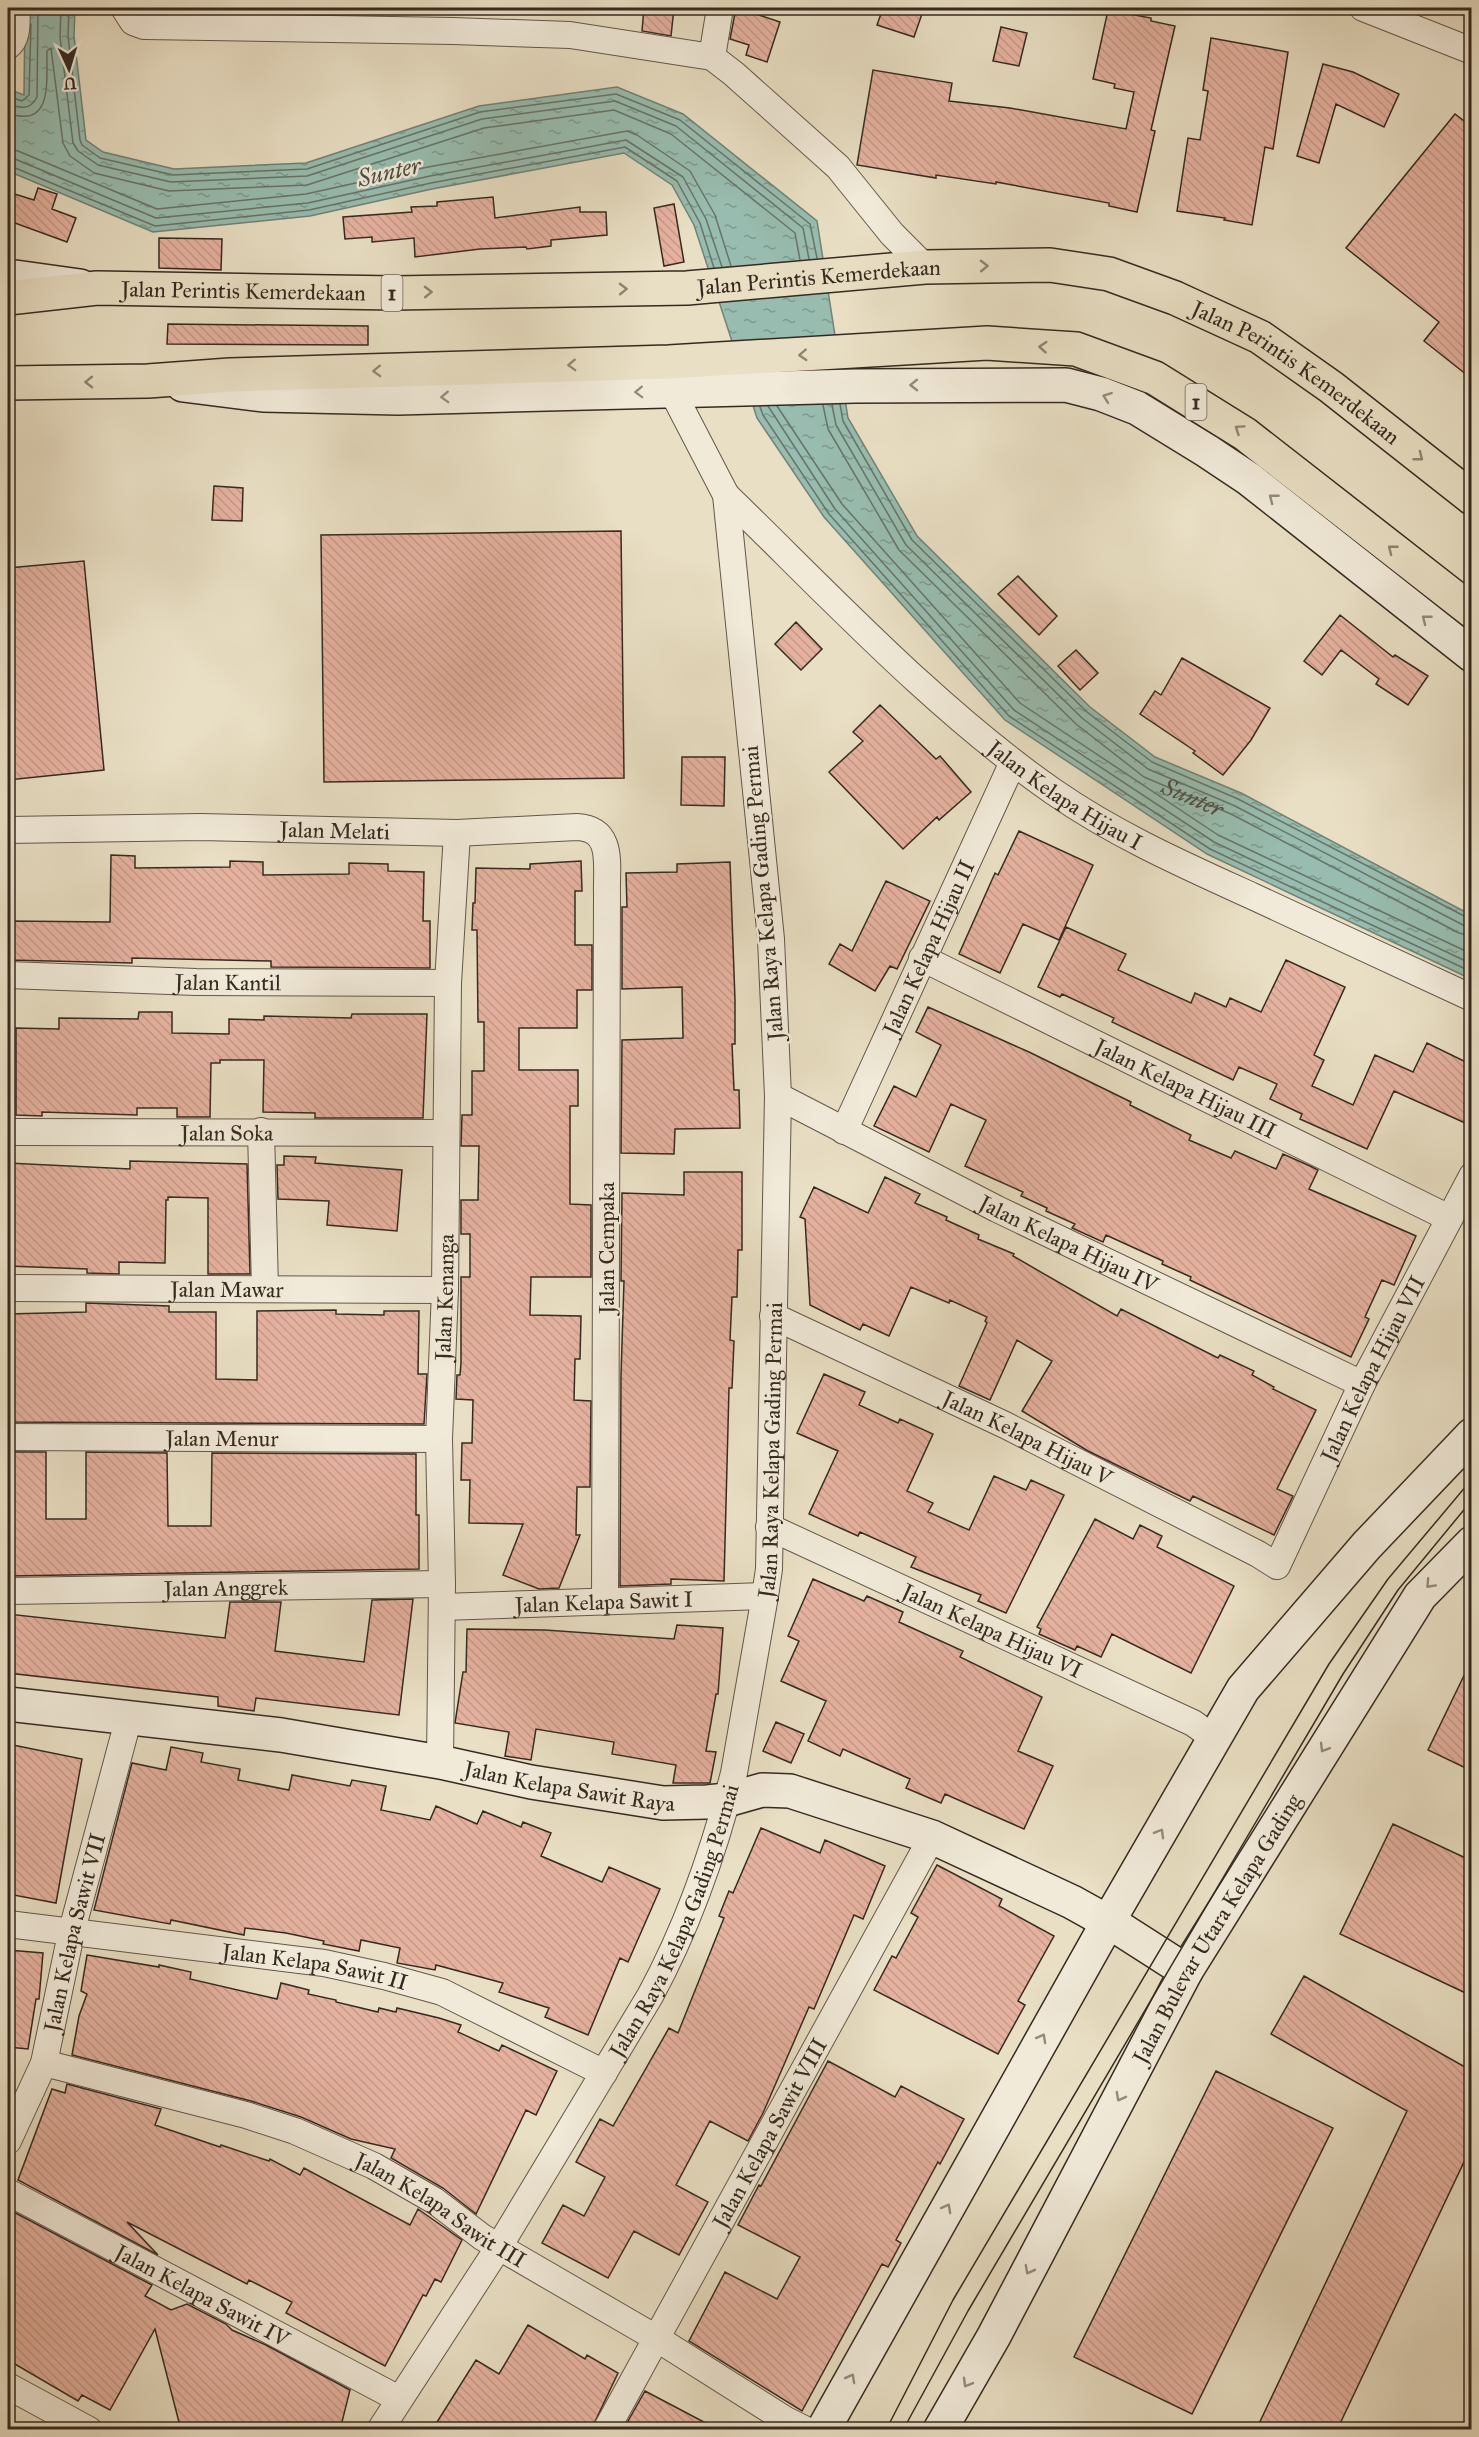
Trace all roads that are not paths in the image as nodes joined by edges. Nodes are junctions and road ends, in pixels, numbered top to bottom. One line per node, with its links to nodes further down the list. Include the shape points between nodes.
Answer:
1 (17, 8): 5 (street, via 14,41)
2 (124, 8): 7 (street, via 133,22 144,26 570,35)
3 (720, 8): 7 (street)
4 (1363, 8): 6 (street)
5 (8, 46)
6 (1472, 51)
7 (712, 57): 8 (street, via 838,167 892,234)
8 (925, 267): 10 (highway, Jalan Perintis Kemerdekaan / 1, one-way to 8, via 395,293 687,288); 17 (highway, Jalan Perintis Kemerdekaan / 1, one-way to 17, via 1050,265 1109,274 1175,298 1260,337 1331,387)
9 (8, 276): 10 (main road, Jalan Perintis Kemerdekaan)
10 (97, 288): 11 (highway, Jalan Perintis Kemerdekaan / 1)
11 (8, 298)
12 (716, 374): 13 (highway, 1, one-way to 13, via 230,375); 15 (main road); 18 (highway, 1, one-way to 12, via 1245,434 1155,378 1076,349 987,344 862,352); 19 (main road, one-way to 12, via 1249,479 1137,408 1101,394 1066,385 855,386)
13 (148, 381): 14 (highway, 1, one-way to 14); 15 (main road, one-way to 13, via 398,398 263,395)
14 (8, 383)
15 (672, 391): 16 (street, Jalan Raya Kelapa Gading Permai)
16 (726, 495): 20 (street, Jalan Kelapa Hijau I, via 863,629); 28 (street, Jalan Raya Kelapa Gading Permai, via 771,939)
17 (1472, 498)
18 (1472, 611)
19 (1472, 655)
20 (1013, 762): 24 (street, Jalan Kelapa Hijau II); 27 (street, Jalan Kelapa Hijau I, via 1136,842)
21 (8, 830): 22 (street, Jalan Melati, via 200,827)
22 (457, 833): 23 (street, Jalan Melati, via 590,828 603,840 606,851); 26 (street, Jalan Kenanga)
23 (607, 894): 49 (street, Jalan Cempaka)
24 (922, 958): 30 (street, Jalan Kelapa Hijau II); 34 (street, Jalan Kelapa Hijau III)
25 (8, 975): 26 (street, Jalan Kantil, via 196,982)
26 (448, 983): 32 (street, Jalan Kenanga)
27 (1472, 998)
28 (778, 1096): 30 (street, Jalan Kelapa Hijau IV); 38 (street, Jalan Raya Kelapa Gading Permai)
29 (261, 1131): 31 (street, Jalan Soka); 32 (street, Jalan Soka); 36 (street)
30 (844, 1131): 39 (street, Jalan Kelapa Hijau IV)
31 (8, 1132)
32 (446, 1133): 37 (street, Jalan Kenanga)
33 (1472, 1176): 34 (street, Jalan Kelapa Hijau VII)
34 (1449, 1218): 39 (street, Jalan Kelapa Hijau VII)
35 (8, 1288): 36 (street, Jalan Mawar)
36 (265, 1288): 37 (street, Jalan Mawar)
37 (445, 1290): 42 (street, Jalan Kenanga)
38 (773, 1316): 43 (street, Jalan Raya Kelapa Gading Permai); 45 (street, Jalan Kelapa Hijau V, via 1005,1425)
39 (1362, 1384): 45 (street, Jalan Kelapa Hijau VII)
40 (8, 1437): 42 (street, Jalan Menur)
41 (1470, 1437): 52 (main road, via 1367,1545 1243,1689)
42 (438, 1439): 47 (street, Jalan Kenanga)
43 (769, 1527): 48 (street, Jalan Raya Kelapa Gading Permai); 52 (street, Jalan Kelapa Hijau VI, via 1193,1723)
44 (1472, 1543): 59 (main road, Jalan Bulevar Utara Kelapa Gading, one-way to 59, via 1420,1596)
45 (1277, 1566)
46 (8, 1591): 47 (street, Jalan Anggrek)
47 (442, 1596): 49 (street, Jalan Kelapa Sawit I); 53 (street, Jalan Kenanga)
48 (765, 1596): 49 (street, Jalan Kelapa Sawit I); 54 (street, Jalan Raya Kelapa Gading Permai)
49 (605, 1602)
50 (8, 1704): 51 (main road, Jalan Kelapa Sawit Raya)
51 (129, 1717): 53 (main road, Jalan Kelapa Sawit Raya, via 281,1735); 58 (street, Jalan Kelapa Sawit VII)
52 (1214, 1738): 57 (main road, one-way to 52, via 1138,1872)
53 (440, 1762): 54 (main road, Jalan Kelapa Sawit Raya, via 531,1782 663,1803)
54 (727, 1800): 55 (main road, Jalan Kelapa Sawit Raya, via 762,1790 790,1791); 61 (street, Jalan Raya Kelapa Gading Permai, via 672,1956)
55 (932, 1837): 57 (main road, Jalan Kelapa Sawit Raya); 65 (street, Jalan Kelapa Sawit VIII)
56 (8, 1924): 58 (street, Jalan Kelapa Sawit II)
57 (1115, 1926): 59 (main road, Jalan Kelapa Sawit Raya); 72 (main road, one-way to 57, via 1086,1961)
58 (71, 1934): 60 (street, Jalan Kelapa Sawit VII); 61 (street, Jalan Kelapa Sawit II, via 324,1963 384,1976 442,1992)
59 (1186, 1971): 73 (main road, Jalan Bulevar Utara Kelapa Gading, one-way to 73, via 994,2336)
60 (44, 2063): 62 (street, Jalan Kelapa Sawit VII); 64 (street, Jalan Kelapa Sawit III, via 295,2131 403,2181)
61 (604, 2073): 64 (street, Jalan Raya Kelapa Gading Permai)
62 (8, 2141)
63 (8, 2192): 67 (street, Jalan Kelapa Sawit IV)
64 (500, 2245): 65 (street, Jalan Kelapa Sawit III); 67 (street, Jalan Raya Kelapa Gading Permai)
65 (656, 2338): 70 (street, Jalan Kelapa Sawit VIII); 71 (street, Jalan Kelapa Sawit III)
66 (8, 2386): 68 (street)
67 (399, 2399): 69 (street, Jalan Raya Kelapa Gading Permai)
68 (89, 2430)
69 (380, 2430)
70 (606, 2430)
71 (806, 2430)
72 (823, 2430)
73 (940, 2430)

